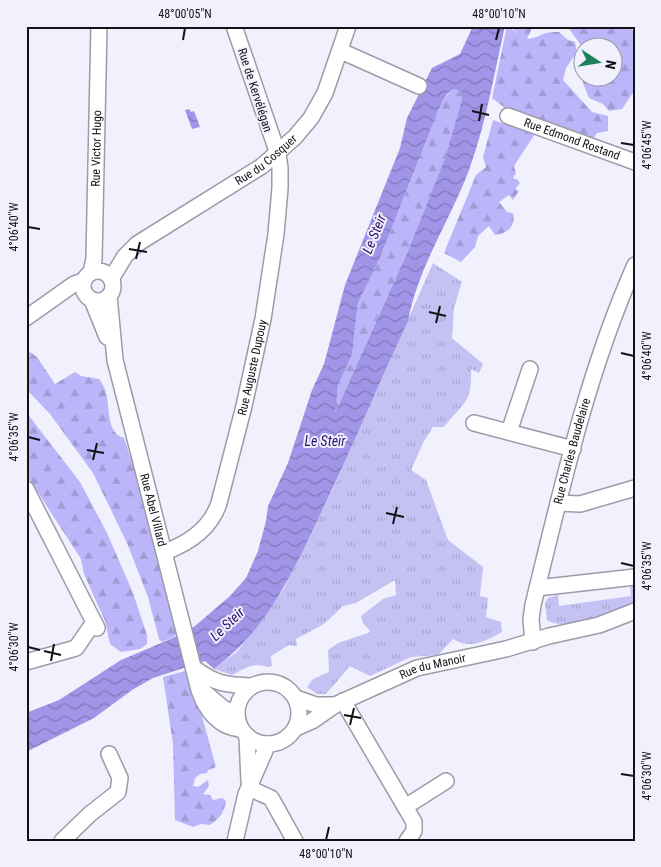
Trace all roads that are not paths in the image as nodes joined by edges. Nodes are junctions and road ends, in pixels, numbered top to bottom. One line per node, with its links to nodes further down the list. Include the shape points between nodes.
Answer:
1 (99, 26): 10 (street, Rue Victor Hugo)
2 (234, 26): 7 (street, Rue de Kervélégan)
3 (348, 26): 4 (street, Rue du Cosquer)
4 (341, 51): 5 (street); 7 (street, Rue du Cosquer, via 315,113)
5 (420, 86)
6 (508, 116): 8 (street, Rue Edmond Rostand)
7 (278, 154): 10 (street, Rue du Cosquer, via 130,250); 20 (street, Rue Auguste Dupouy, via 280,188 272,267 224,489 210,524)
8 (635, 162)
9 (635, 265): 16 (street, Rue Charles Baudelaire, via 600,352)
10 (94, 283): 11 (street, Rue du Cosquer, via 74,284); 12 (street, Rue Abel Villard); 12 (street, Rue Abel Villard, via 102,301 109,296)
11 (26, 318)
12 (113, 352): 20 (street, Rue Abel Villard)
13 (530, 369): 15 (street)
14 (474, 423): 15 (street)
15 (509, 432): 16 (street)
16 (573, 449): 19 (street, Rue Charles Baudelaire)
17 (26, 488): 26 (street, via 96,625 76,648)
18 (635, 488): 19 (street, via 580,504)
19 (558, 503): 22 (street, Rue Charles Baudelaire)
20 (165, 552): 27 (street, Rue Abel Villard)
21 (635, 577): 22 (street)
22 (538, 588): 25 (street, Rue Charles Baudelaire, via 532,612)
23 (635, 611): 25 (street, Rue du Manoir, via 607,623)
24 (635, 621): 25 (street, Rue du Manoir, via 586,637)
25 (534, 642): 30 (street, Rue du Manoir, via 424,666)
26 (26, 662)
27 (194, 668): 28 (street, via 222,684); 31 (street, Rue Abel Villard, via 198,683)
28 (252, 686): 29 (street, via 265,681 278,683 287,687); 31 (street, via 240,698)
29 (296, 698): 30 (street, Rue du Manoir, via 316,705); 32 (street, via 300,713)
30 (339, 703): 32 (street, Rue du Manoir); 37 (street)
31 (242, 726): 33 (street, via 257,742); 36 (street)
32 (296, 728): 33 (street, via 285,740)
33 (268, 744): 36 (street)
34 (109, 754): 38 (street, via 120,778 118,792)
35 (446, 781): 37 (street)
36 (249, 788): 39 (street); 40 (street, via 272,798)
37 (405, 808): 41 (street, via 416,828)
38 (62, 841)
39 (235, 841)
40 (295, 841)
41 (407, 841)

